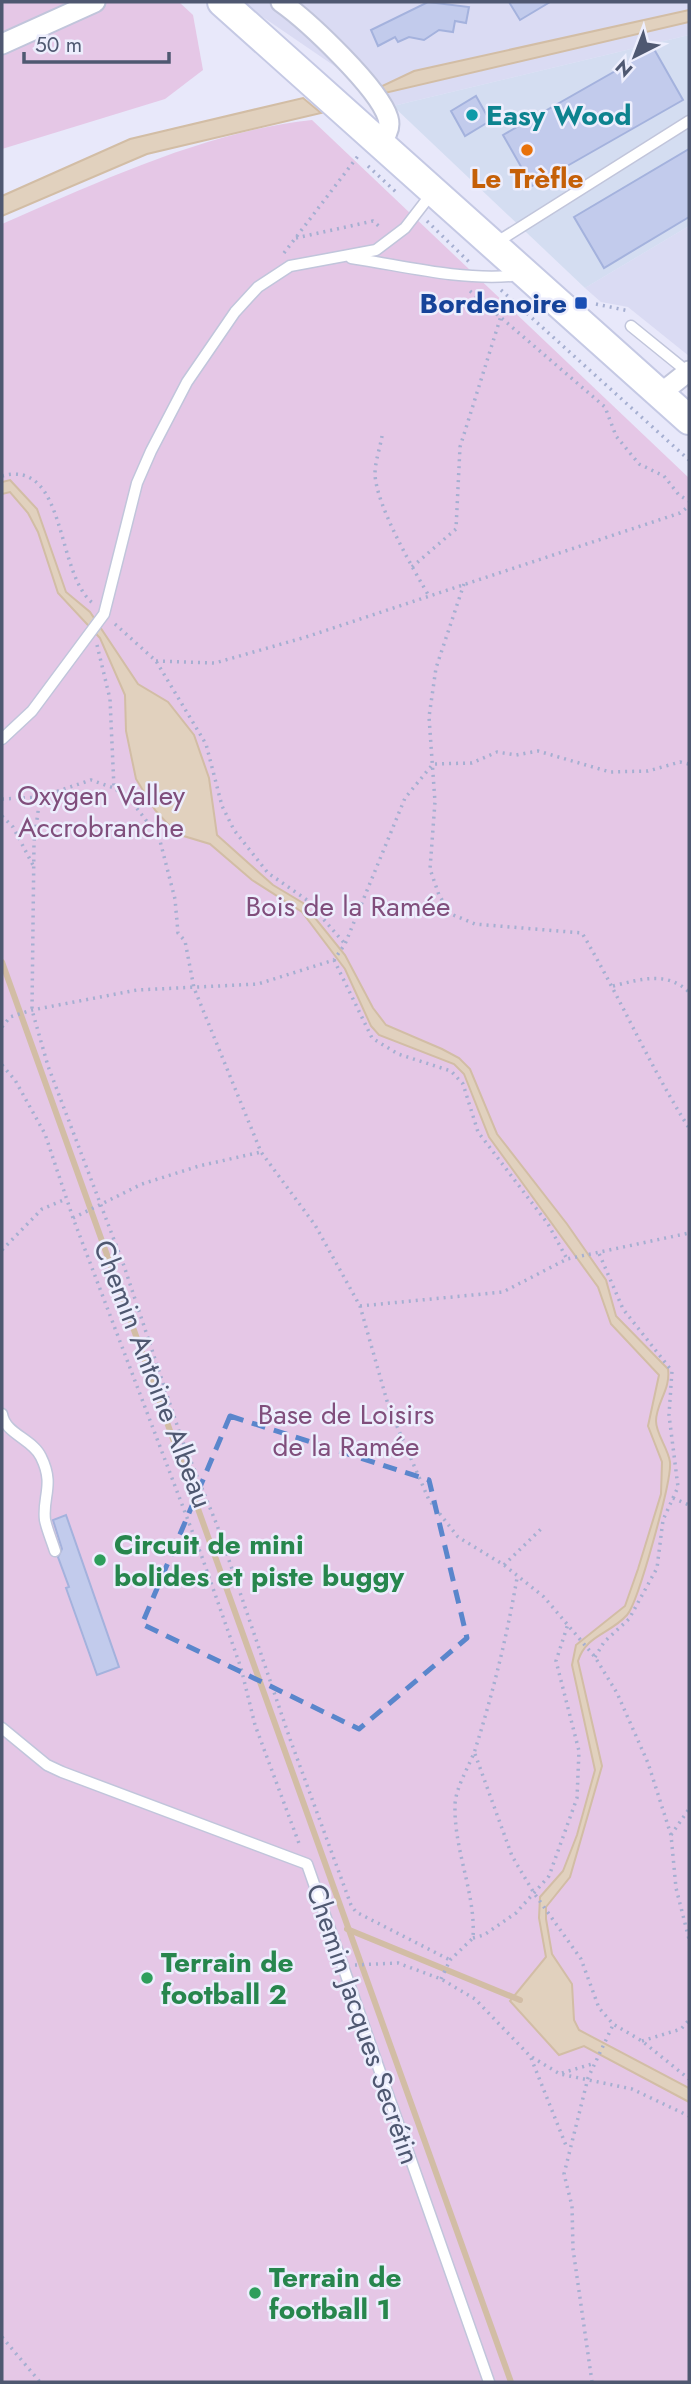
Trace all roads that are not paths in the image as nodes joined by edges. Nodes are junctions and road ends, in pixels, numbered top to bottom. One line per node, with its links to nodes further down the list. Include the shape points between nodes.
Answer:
1 (95, 2): 4 (street)
2 (222, 2): 6 (main road, via 342,111)
3 (281, 2): 6 (street, via 298,13 380,103 389,120 387,134)
4 (2, 44)
5 (689, 121): 8 (lane)
6 (370, 148): 7 (main road)
7 (426, 200): 8 (main road); 9 (lane, via 393,239 376,250)
8 (495, 244): 10 (main road)
9 (347, 257): 10 (lane, via 486,278 511,276); 15 (lane, via 290,266 272,276 218,334 164,420 146,461 103,617 32,710)
10 (520, 267): 13 (main road)
11 (631, 326): 12 (lane)
12 (689, 372): 13 (street)
13 (660, 394): 14 (main road)
14 (689, 420)
15 (2, 739)
16 (2, 1414): 17 (lane, via 15,1433 41,1454 50,1488 45,1519)
17 (55, 1551)
18 (2, 1728): 19 (lane, Chemin Jacques Secrétin, via 62,1772 307,1864)
19 (489, 2382)

